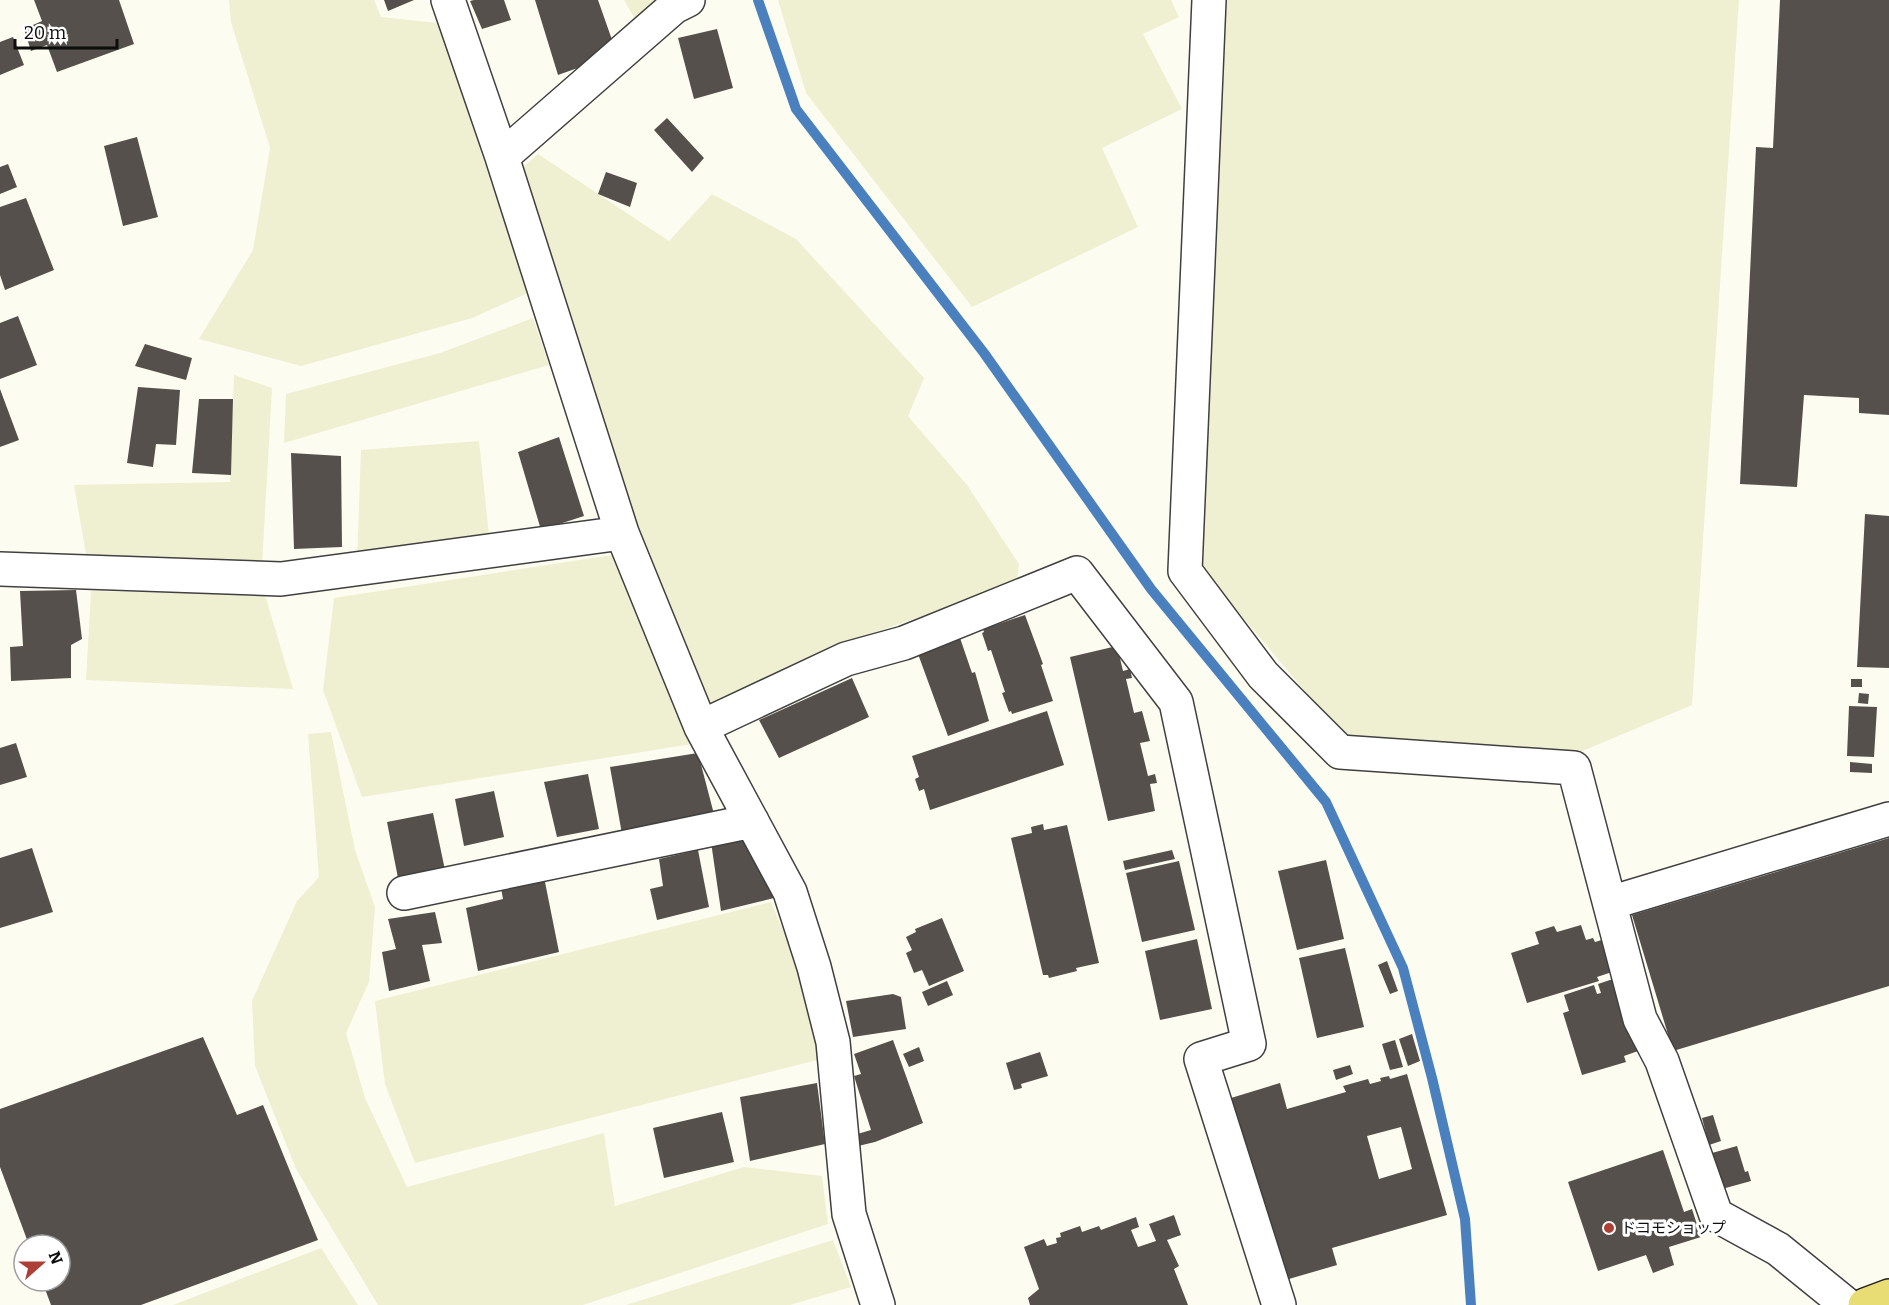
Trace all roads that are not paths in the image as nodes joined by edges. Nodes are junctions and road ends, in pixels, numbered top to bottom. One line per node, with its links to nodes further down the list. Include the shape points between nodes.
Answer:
1 (448, 0): 4 (street)
2 (688, 0): 4 (street, via 674,7)
3 (1209, 0): 11 (street, via 1185,571 1263,675 1340,752 1574,768)
4 (502, 157): 5 (street)
5 (622, 533): 6 (street, via 281,579); 7 (street)
6 (0, 569)
7 (700, 728): 9 (street); 14 (street, via 846,659 904,643 1077,573 1176,702 1249,1044 1201,1059)
8 (1889, 819): 11 (street)
9 (752, 821): 10 (street); 13 (street, via 790,892 814,967 833,1042 849,1214)
10 (404, 893)
11 (1610, 903): 15 (street, via 1640,1019 1662,1061 1716,1215 1778,1249)
12 (1889, 1296): 16 (main road)
13 (878, 1305)
14 (1279, 1305)
15 (1848, 1305)
16 (1865, 1305)

